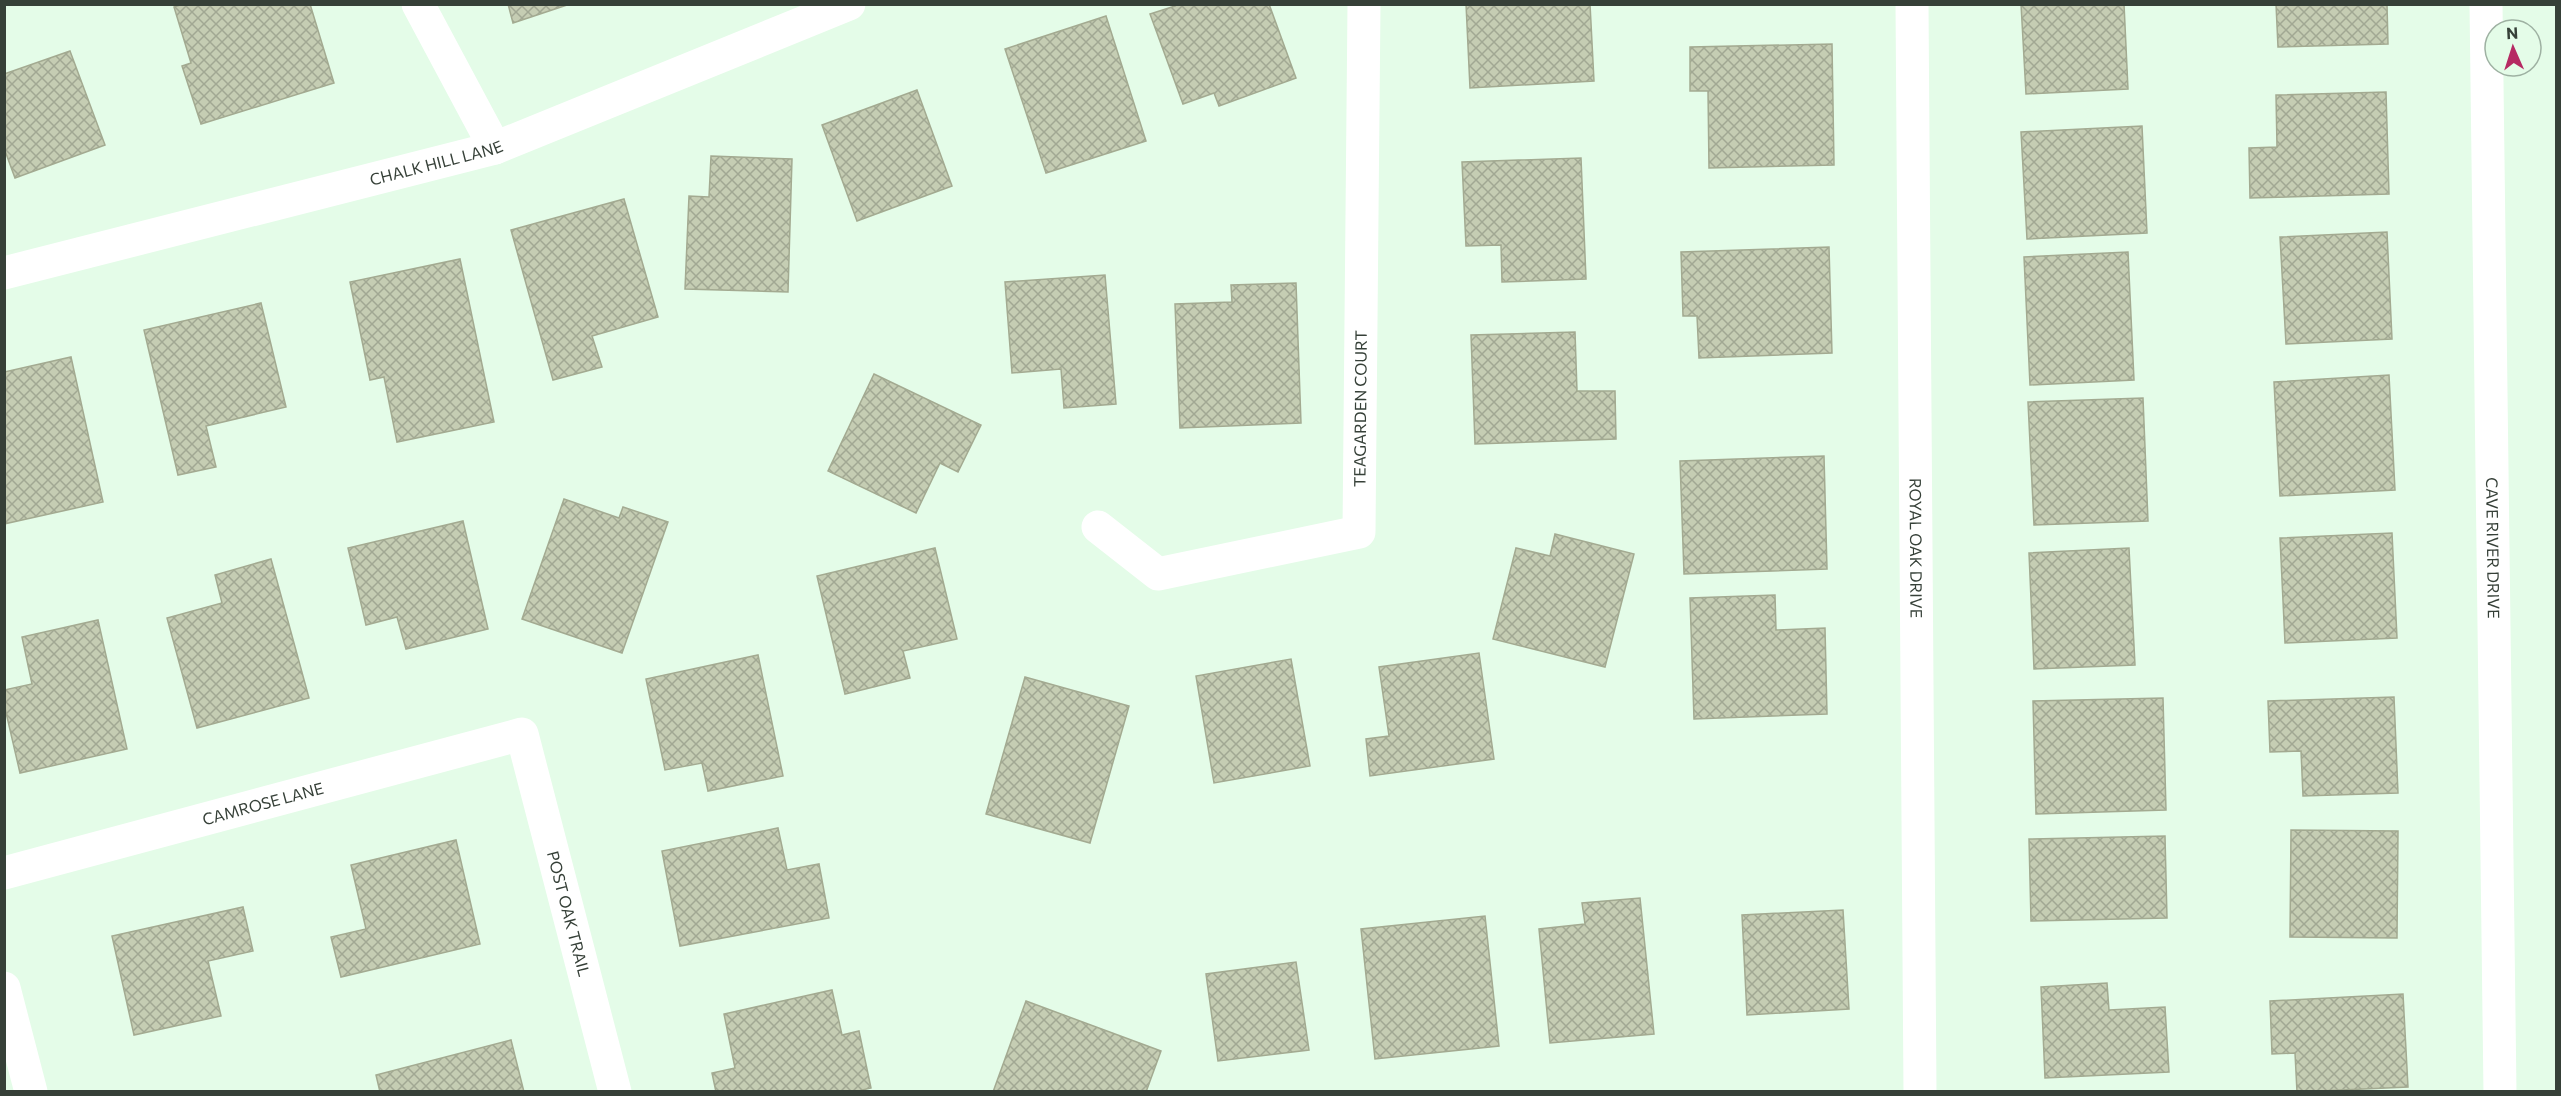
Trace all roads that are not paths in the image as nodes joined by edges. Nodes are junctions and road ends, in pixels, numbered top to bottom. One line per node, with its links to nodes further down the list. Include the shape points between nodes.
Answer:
1 (418, 4): 6 (street)
2 (849, 4): 6 (street, CHALK HILL LANE)
3 (1364, 4): 8 (street, TEAGARDEN COURT, via 1359,532 1158,574)
4 (1912, 4): 14 (street, ROYAL OAK DRIVE)
5 (2486, 4): 15 (street, CAVE RIVER DRIVE)
6 (495, 148): 7 (street, CHALK HILL LANE)
7 (4, 273)
8 (1098, 527)
9 (522, 734): 10 (street, CAMROSE LANE); 13 (street, POST OAK TRAIL)
10 (4, 873)
11 (4, 988): 12 (street)
12 (32, 1092)
13 (615, 1092)
14 (1920, 1092)
15 (2499, 1092)

